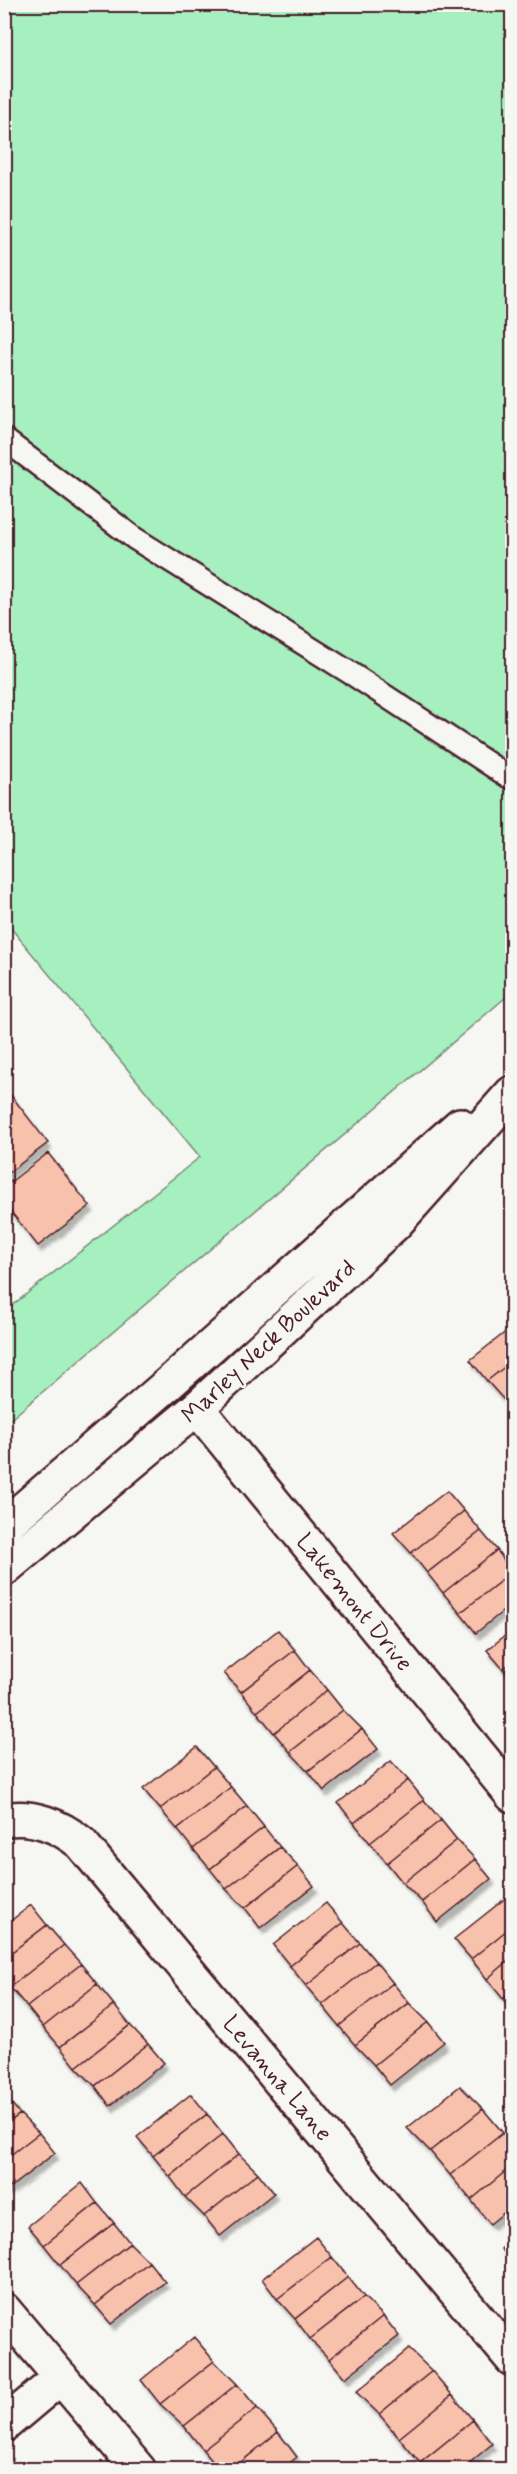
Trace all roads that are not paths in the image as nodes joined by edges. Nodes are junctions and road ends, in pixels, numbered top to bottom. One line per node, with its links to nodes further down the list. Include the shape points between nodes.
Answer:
1 (4, 440): 2 (lane, via 134,538)
2 (513, 779)
3 (513, 1078): 6 (street, Marley Neck Boulevard)
4 (513, 1093): 5 (street, Marley Neck Boulevard, via 394,1224)
5 (197, 1408): 7 (street, Marley Neck Boulevard); 8 (street, Lakemont Drive)
6 (4, 1526)
7 (4, 1569)
8 (513, 1796)
9 (17, 1820): 11 (street, Levanna Lane, via 66,1831 81,1843)
10 (4, 2310): 12 (street)
11 (513, 2359)
12 (61, 2378): 13 (street); 14 (street)
13 (4, 2424)
14 (139, 2469)

